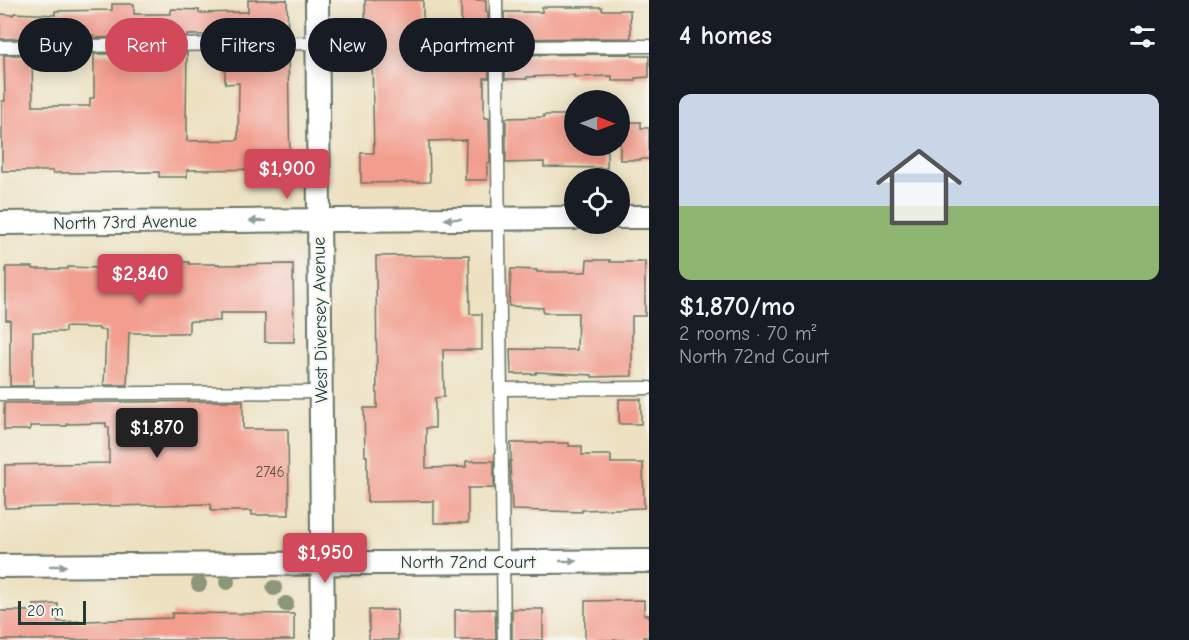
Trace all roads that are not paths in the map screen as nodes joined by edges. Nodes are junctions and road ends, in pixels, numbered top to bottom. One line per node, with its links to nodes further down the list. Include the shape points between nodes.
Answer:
1 (317, 0): 3 (street, West Diversey Avenue)
2 (496, 0): 4 (lane)
3 (317, 18)
4 (496, 18)
5 (308, 43): 7 (lane)
6 (649, 46): 8 (lane)
7 (0, 47)
8 (535, 47)
9 (318, 72): 15 (street, West Diversey Avenue)
10 (497, 72): 13 (lane)
11 (630, 217): 12 (street)
12 (649, 217)
13 (499, 218): 14 (street, North 73rd Avenue); 15 (street, North 73rd Avenue, one-way to 15); 18 (lane)
14 (564, 218)
15 (319, 220): 16 (street, North 73rd Avenue, one-way to 16); 19 (street, West Diversey Avenue)
16 (0, 223)
17 (649, 388): 18 (lane)
18 (501, 389): 22 (lane)
19 (321, 392): 20 (lane); 23 (street, West Diversey Avenue)
20 (0, 394)
21 (649, 561): 22 (street, North 72nd Court, one-way to 21)
22 (503, 562): 23 (street, North 72nd Court); 26 (lane)
23 (322, 564): 24 (street, North 72nd Court, one-way to 23); 25 (street, West Diversey Avenue)
24 (0, 566)
25 (323, 640)
26 (504, 640)

